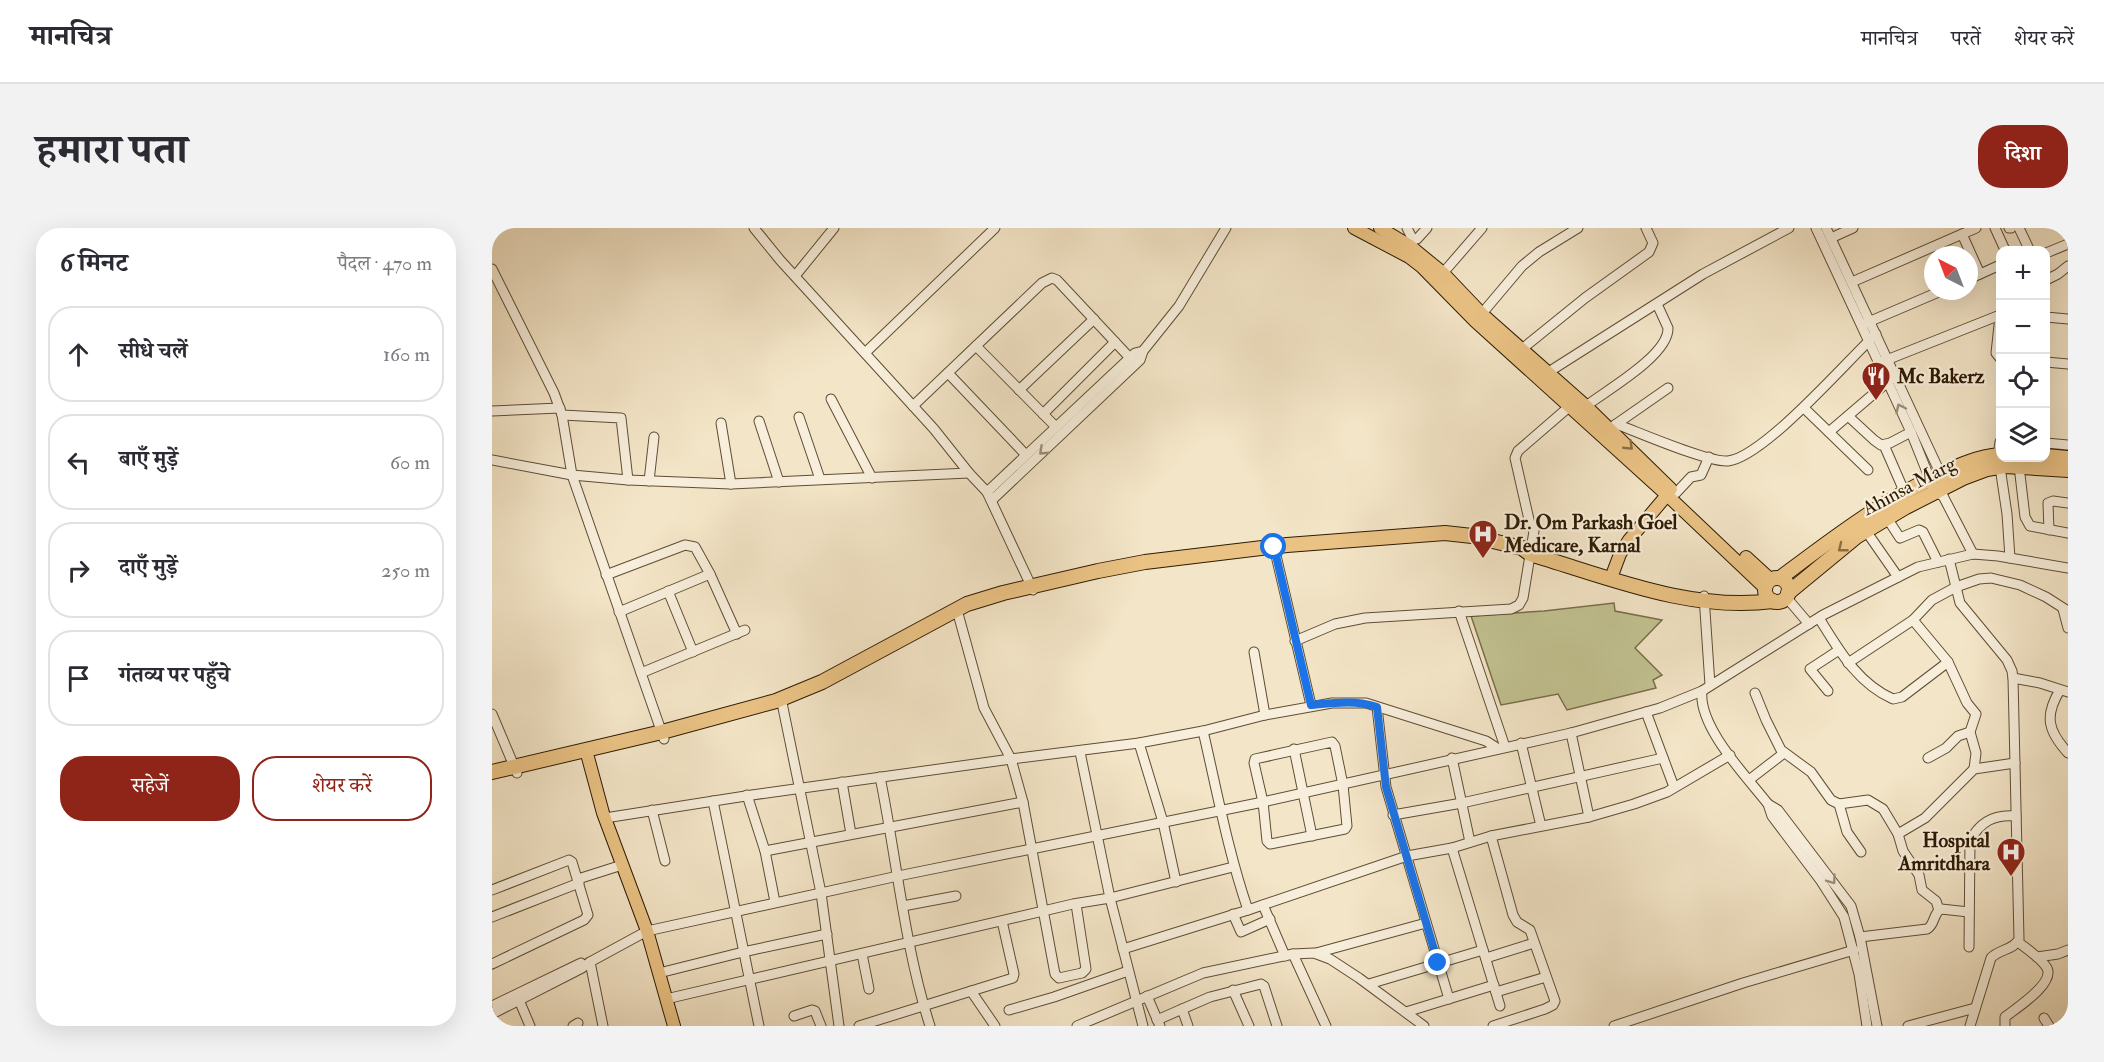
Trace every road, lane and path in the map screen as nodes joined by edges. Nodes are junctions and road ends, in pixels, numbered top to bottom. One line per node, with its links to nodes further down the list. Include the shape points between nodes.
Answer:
1 (754, 228): 31 (street)
2 (834, 228): 31 (street)
3 (996, 228): 49 (street)
4 (1226, 228): 48 (street, via 1179,306)
5 (1354, 228): 34 (main road, via 1409,257)
6 (1380, 228): 21 (main road)
7 (1407, 228): 21 (street)
8 (1427, 228): 21 (street)
9 (1482, 228): 29 (street)
10 (1578, 228): 37 (street, via 1521,266)
11 (1646, 228): 47 (street, via 1653,243 1649,252)
12 (1789, 228): 36 (street, via 1703,274)
13 (1816, 228): 42 (street)
14 (1826, 228): 20 (street)
15 (1853, 228): 20 (street)
16 (1976, 228): 19 (street)
17 (1995, 228): 23 (street)
18 (2019, 228): 24 (street)
19 (1962, 234): 30 (street); 33 (street)
20 (1831, 238): 33 (street)
21 (1410, 244): 29 (main road)
22 (2068, 244): 25 (street)
23 (2003, 246)
24 (2027, 246)
25 (2050, 251)
26 (2068, 266): 32 (street)
27 (1996, 268): 30 (street)
28 (492, 269): 65 (street)
29 (1443, 273): 34 (main road)
30 (1980, 274)
31 (795, 276): 49 (street)
32 (2050, 277)
33 (1852, 282): 42 (street)
34 (1456, 294): 37 (main road)
35 (1924, 298): 42 (street)
36 (1657, 304): 55 (street); 62 (street, via 1668,328 1663,345 1651,359)
37 (1479, 317): 44 (main road)
38 (2050, 317): 41 (street)
39 (1996, 318): 51 (street)
40 (1094, 319): 45 (street); 46 (street, via 1052,278); 58 (street)
41 (2068, 319)
42 (1866, 323): 43 (street)
43 (1872, 337): 51 (street); 63 (street)
44 (1504, 340): 47 (main road); 61 (main road)
45 (1115, 342): 50 (street); 66 (street)
46 (976, 346): 54 (street); 58 (street)
47 (1522, 350): 55 (main road)
48 (1143, 351): 50 (street); 101 (street, one-way to 101, via 1140,360)
49 (865, 353): 60 (street)
50 (1130, 358): 71 (street)
51 (1883, 362): 56 (street)
52 (2050, 362): 53 (street)
53 (2068, 364)
54 (948, 373): 60 (street); 79 (street)
55 (1546, 373): 62 (main road)
56 (1891, 379): 67 (street); 74 (street, one-way to 56); 98 (street)
57 (1668, 388): 72 (street)
58 (1019, 390): 66 (street)
59 (831, 399): 92 (street)
60 (913, 406): 90 (street)
61 (1570, 406): 72 (main road); 108 (street, via 1518,451 1515,458 1534,531)
62 (1586, 406): 72 (main road)
63 (1804, 408): 73 (street); 81 (street, via 1739,458 1727,461)
64 (492, 411): 65 (street)
65 (561, 411): 91 (street); 94 (street, via 621,418)
66 (1042, 414): 71 (street)
67 (1848, 416): 73 (street); 77 (street)
68 (799, 417): 93 (street)
69 (759, 421): 96 (street)
70 (721, 423): 97 (street)
71 (1056, 427): 79 (street)
72 (1608, 429): 81 (street); 100 (main road)
73 (1829, 432): 88 (street)
74 (1911, 432): 77 (street); 98 (street)
75 (654, 437): 95 (street)
76 (2050, 443): 78 (street)
77 (1884, 445): 99 (street)
78 (2068, 445)
79 (1026, 455): 101 (street)
80 (2050, 456): 82 (highway)
81 (1709, 457): 100 (street, via 1701,475 1691,477)
82 (2068, 458)
83 (1996, 459): 98 (highway, Ahinsa Marg, via 1987,469)
84 (492, 460): 91 (street)
85 (2001, 462): 110 (street)
86 (2012, 462): 87 (highway, Ahinsa Marg)
87 (2019, 466): 89 (highway, Ahinsa Marg); 105 (street, via 2027,522 2036,529)
88 (1868, 470)
89 (2068, 470)
90 (969, 473): 92 (street); 101 (street)
91 (572, 475): 94 (street); 115 (street)
92 (872, 478): 93 (street)
93 (820, 479): 96 (street)
94 (628, 480): 95 (street)
95 (649, 481): 97 (street)
96 (779, 482): 97 (street)
97 (731, 484)
98 (1939, 485): 99 (highway, Ahinsa Marg); 103 (highway, Ahinsa Marg); 109 (street)
99 (1904, 491): 120 (highway, Ahinsa Marg, via 1863,517)
100 (1672, 494): 117 (main road, via 1629,540); 120 (main road)
101 (990, 496): 119 (street)
102 (2068, 503): 105 (street, via 2048,503)
103 (1887, 518): 104 (highway, Ahinsa Marg); 112 (street, via 1900,538 1923,532)
104 (1866, 531): 116 (street); 120 (highway, Ahinsa Marg, one-way to 120, via 1822,564)
105 (2049, 531): 106 (street)
106 (2068, 533)
107 (1275, 551): 108 (highway, via 1442,541 1469,543 1521,556); 119 (highway); 131 (street)
108 (1530, 554): 117 (highway); 123 (street, via 1519,605 1511,609)
109 (1973, 554): 110 (street); 111 (street)
110 (2010, 558): 113 (street)
111 (1949, 559): 112 (street); 118 (street)
112 (1938, 562): 116 (street)
113 (2068, 568)
114 (710, 574): 115 (street, via 695,547 685,545); 121 (street); 133 (street, via 741,632)
115 (606, 575): 125 (street)
116 (1898, 577): 127 (street)
117 (1611, 578): 122 (highway, via 1643,589)
118 (1956, 587): 124 (street, via 1991,578 2032,589); 128 (street, via 1926,604); 138 (street, via 1960,603 2007,660)
119 (1033, 589): 126 (highway)
120 (1775, 590): 122 (highway, via 1749,604); 129 (street)
121 (668, 591): 125 (street); 133 (street)
122 (1704, 599): 139 (street)
123 (1459, 610): 131 (street, via 1352,620); 155 (street)
124 (2065, 610): 130 (street)
125 (619, 612): 137 (street)
126 (958, 613): 143 (highway, via 860,674 808,698); 165 (street, via 984,708)
127 (1819, 618): 129 (street); 132 (street)
128 (1913, 620): 135 (street); 136 (street)
129 (1809, 624): 139 (street)
130 (2068, 628)
131 (1295, 641): 144 (street)
132 (1839, 650): 136 (street); 140 (street, via 1810,669)
133 (693, 652): 137 (street)
134 (1254, 652): 148 (street)
135 (1948, 662): 136 (street, via 1902,697 1893,699 1867,683); 151 (street, via 1976,714)
136 (1848, 663)
137 (641, 674): 152 (street)
138 (2013, 678): 141 (street); 166 (street)
139 (1706, 688): 146 (street); 161 (street, via 1702,702 1708,725)
140 (1828, 691)
141 (2064, 691): 160 (street, via 2052,702 2050,718 2054,736)
142 (1755, 693): 159 (street)
143 (782, 702): 152 (highway); 178 (street)
144 (1311, 705): 145 (street, via 1343,702); 148 (street)
145 (1377, 707): 155 (street); 170 (street)
146 (1646, 712): 150 (street); 163 (street)
147 (492, 714): 168 (street)
148 (1265, 715): 149 (street)
149 (1203, 732): 153 (street); 188 (street)
150 (1571, 732): 154 (street); 172 (street)
151 (1970, 732): 164 (street); 167 (street, via 1976,753)
152 (663, 735): 158 (highway)
153 (1139, 743): 157 (street); 194 (street)
154 (1521, 743): 155 (street); 179 (street)
155 (1501, 747): 162 (street)
156 (1294, 749): 176 (street, via 1334,742); 180 (street); 184 (street, via 1255,759)
157 (1080, 752): 165 (street); 199 (street)
158 (587, 753): 168 (highway); 193 (main road)
159 (1784, 753): 174 (street); 187 (street, via 1811,772 1827,796)
160 (2068, 753)
161 (1730, 755): 174 (street); 177 (street)
162 (1452, 758): 170 (street); 185 (street)
163 (1663, 758): 172 (street); 177 (street)
164 (1928, 758)
165 (1011, 759): 171 (street); 183 (street)
166 (2015, 763): 167 (street); 191 (street)
167 (1974, 769): 198 (street, via 1925,818)
168 (516, 770): 169 (highway); 173 (highway)
169 (492, 772)
170 (1384, 775): 176 (street); 190 (street)
171 (880, 777): 175 (street); 196 (street)
172 (1580, 778): 179 (street); 192 (street)
173 (492, 779)
174 (1749, 780): 186 (street)
175 (842, 782): 178 (street); 197 (street)
176 (1343, 785): 180 (street); 200 (street, via 1347,826)
177 (1674, 787): 192 (street, via 1653,798)
178 (800, 788): 181 (street); 202 (street)
179 (1532, 788): 185 (street); 195 (street)
180 (1304, 793): 184 (street); 200 (street)
181 (747, 795): 182 (street); 206 (street)
182 (713, 801): 189 (street); 225 (street)
183 (1023, 801): 196 (street); 205 (street)
184 (1263, 802): 188 (street); 200 (street, via 1270,844)
185 (1462, 803): 190 (street); 203 (street)
186 (1768, 804): 235 (street, one-way to 235, via 1778,810 1848,901); 241 (street, via 1772,816 1841,910)
187 (1839, 804): 198 (street, via 1871,801 1883,809); 207 (street, via 1847,832)
188 (1222, 809): 194 (street); 211 (street)
189 (652, 810): 193 (street); 209 (street)
190 (1393, 815): 208 (street)
191 (2016, 816): 227 (street, via 1993,817 1970,841); 236 (street)
192 (1589, 817): 195 (street)
193 (605, 818): 210 (main road)
194 (1163, 822): 199 (street); 214 (street)
195 (1541, 826): 201 (street)
196 (890, 827): 197 (street); 212 (street)
197 (851, 834): 202 (street)
198 (1898, 834): 224 (street, via 1903,850 1919,874 1922,890 1936,901)
199 (1098, 835): 205 (street); 218 (street)
200 (1312, 836)
201 (1491, 836): 203 (street); 238 (street, via 1513,915 1528,927)
202 (811, 842): 206 (street); 216 (street)
203 (1470, 842): 204 (street)
204 (1452, 848): 208 (street); 246 (street)
205 (1032, 849): 212 (street); 226 (street)
206 (765, 851): 219 (street)
207 (1861, 852)
208 (1407, 856): 221 (street); 232 (street)
209 (665, 861)
210 (622, 865): 213 (street); 233 (main road)
211 (1233, 867): 214 (street); 223 (street)
212 (898, 876): 216 (street); 222 (street)
213 (578, 881): 215 (street, via 568,860); 229 (street); 252 (street, via 587,918)
214 (1176, 882): 218 (street)
215 (492, 890)
216 (821, 893): 219 (street); 234 (street)
217 (956, 896): 222 (street)
218 (1110, 898): 220 (street); 240 (street)
219 (775, 902): 225 (street)
220 (1076, 904): 226 (street); 226 (street, via 1086,969 1082,973 1059,978 1055,975)
221 (1263, 904): 223 (street); 230 (street)
222 (903, 906): 237 (street)
223 (1248, 910): 228 (street)
224 (1939, 910): 227 (street); 235 (street, via 1927,929)
225 (736, 912): 233 (street); 243 (street)
226 (1043, 912): 231 (street)
227 (1969, 912): 239 (street)
228 (1233, 914): 230 (street, via 1241,932); 240 (street)
229 (492, 916)
230 (1270, 919): 247 (street)
231 (1002, 921): 237 (street); 261 (street, via 1014,977)
232 (1426, 923): 244 (street); 251 (street)
233 (647, 931): 250 (street); 254 (main road)
234 (827, 934): 243 (street); 249 (street)
235 (1860, 937): 296 (street)
236 (2018, 942): 248 (street); 270 (street, via 1991,958)
237 (909, 943): 245 (street); 268 (street)
238 (1534, 943): 246 (street); 255 (street)
239 (1969, 947)
240 (1123, 949): 253 (street)
241 (1854, 950): 294 (street); 295 (street)
242 (2068, 950): 248 (street)
243 (743, 952): 254 (street); 256 (street)
244 (1314, 953): 247 (street); 257 (street)
245 (862, 954): 249 (street); 258 (street)
246 (1484, 954): 251 (street); 259 (street)
247 (1289, 955): 262 (street, via 1203,973); 291 (street)
248 (2037, 957): 299 (street, via 2047,969 2047,978 2030,998 2005,1017)
249 (830, 960): 256 (street); 282 (street)
250 (590, 962): 265 (street); 267 (street, via 579,963); 278 (street)
251 (1438, 963): 257 (street); 264 (street)
252 (492, 964)
253 (1128, 970): 266 (street); 272 (street)
254 (659, 973): 263 (main road)
255 (1546, 977): 259 (street); 293 (street, via 1553,1005)
256 (749, 980): 263 (street); 280 (street)
257 (1369, 984): 273 (street)
258 (869, 989)
259 (1495, 989): 264 (street); 269 (street)
260 (1233, 990): 271 (street); 289 (street); 290 (street, via 1263,985)
261 (971, 991): 268 (street); 285 (street)
262 (1147, 996): 266 (street); 276 (street)
263 (666, 999): 279 (main road)
264 (1449, 999): 273 (street)
265 (519, 1000): 274 (street); 277 (street)
266 (1136, 1000): 286 (street); 287 (street)
267 (492, 1006)
268 (924, 1006): 283 (street); 284 (street)
269 (1500, 1006)
270 (1975, 1008): 297 (street); 298 (street)
271 (1182, 1009): 276 (street); 288 (street)
272 (1009, 1011)
273 (1406, 1012): 292 (street)
274 (492, 1014)
275 (794, 1016): 281 (street, via 815,1011)
276 (1158, 1023)
277 (530, 1026)
278 (603, 1026)
279 (674, 1026)
280 (759, 1026)
281 (821, 1026)
282 (839, 1026)
283 (859, 1026)
284 (930, 1026)
285 (995, 1026)
286 (1077, 1026)
287 (1143, 1026)
288 (1188, 1026)
289 (1249, 1026)
290 (1277, 1026)
291 (1326, 1026)
292 (1424, 1026)
293 (1493, 1026)
294 (1614, 1026)
295 (1867, 1026)
296 (1877, 1026)
297 (1908, 1026)
298 (1970, 1026)
299 (2005, 1026)

